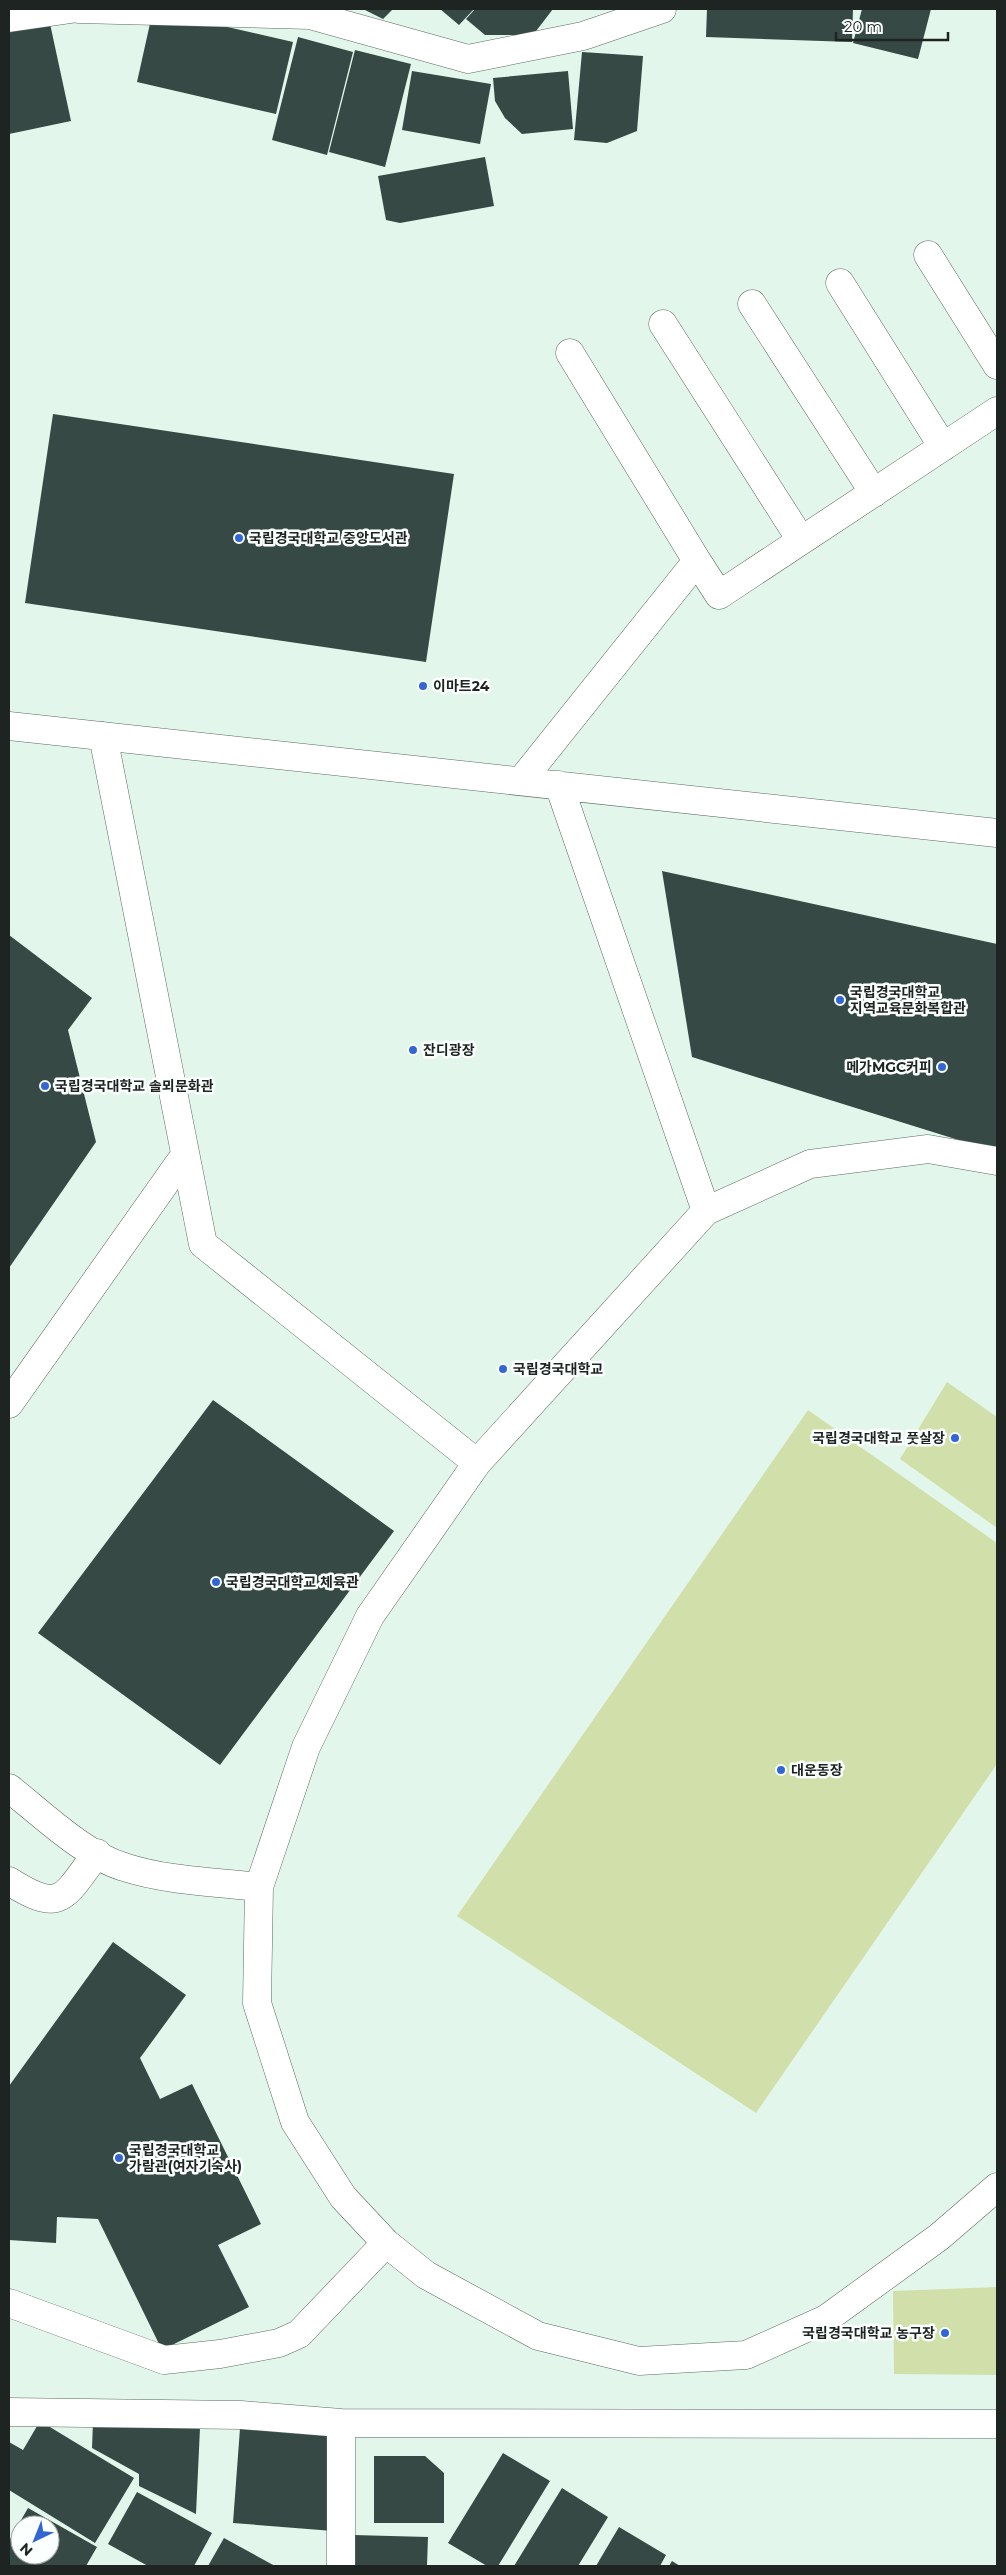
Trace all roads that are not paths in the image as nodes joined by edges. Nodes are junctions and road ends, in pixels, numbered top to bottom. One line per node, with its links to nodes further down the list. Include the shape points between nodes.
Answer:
1 (71, 9): 5 (street)
2 (79, 9): 4 (street)
3 (662, 9): 4 (street, via 583,36 468,59)
4 (309, 12)
5 (9, 18)
6 (928, 255): 11 (street)
7 (840, 283): 13 (street)
8 (752, 304): 14 (street)
9 (663, 324): 15 (street)
10 (570, 353): 16 (street)
11 (997, 365)
12 (997, 411): 13 (street)
13 (943, 447): 14 (street)
14 (874, 492): 15 (street)
15 (801, 540): 16 (street, via 718,595)
16 (696, 561): 19 (street)
17 (9, 726): 18 (street)
18 (102, 736): 19 (street); 22 (street)
19 (522, 781): 20 (street)
20 (559, 785): 21 (street); 24 (street)
21 (997, 832)
22 (185, 1155): 25 (street); 26 (street, via 203,1244)
23 (997, 1161): 24 (street, via 928,1149 810,1164)
24 (706, 1212): 26 (street)
25 (9, 1404)
26 (476, 1463): 30 (street, via 370,1616 306,1747)
27 (9, 1788): 28 (street, via 80,1844)
28 (97, 1853): 29 (street, via 66,1893 53,1900 34,1897); 30 (street, via 123,1867 165,1876)
29 (9, 1881)
30 (259, 1887): 32 (street, via 256,2003 294,2122 343,2198)
31 (997, 2187): 32 (street, via 939,2237 826,2319 746,2355 639,2362 538,2336 426,2275)
32 (386, 2243): 33 (street, via 299,2334 279,2343 220,2354 164,2360)
33 (9, 2303)
34 (9, 2412): 35 (street, via 241,2415)
35 (341, 2423): 36 (street); 37 (street)
36 (997, 2424)
37 (341, 2566)

